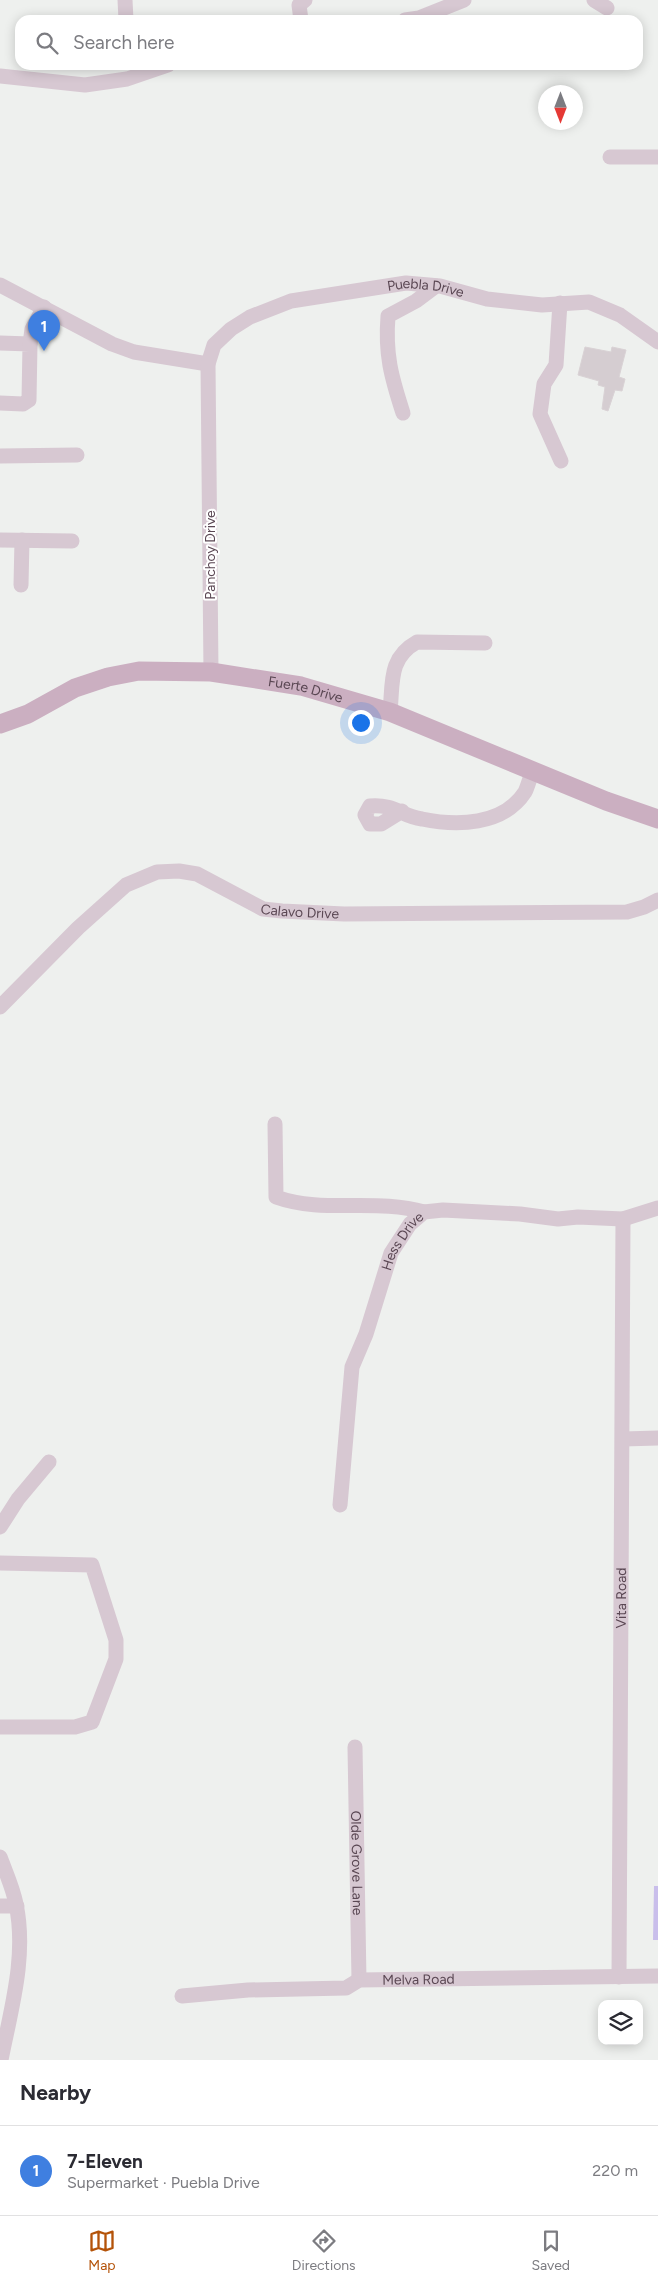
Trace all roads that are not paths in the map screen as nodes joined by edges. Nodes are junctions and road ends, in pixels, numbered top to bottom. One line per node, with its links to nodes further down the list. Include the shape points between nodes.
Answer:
1 (125, 0): 4 (street)
2 (305, 0): 5 (street, via 299,5)
3 (464, 0): 6 (street)
4 (126, 15)
5 (300, 15)
6 (426, 15)
7 (127, 72): 8 (street, via 85,85)
8 (0, 76)
9 (610, 157): 10 (street)
10 (658, 157)
11 (0, 285): 14 (street)
12 (436, 286): 13 (street, Puebla Drive, via 487,299 542,305); 18 (street, Puebla Drive, via 406,283 291,301 250,317 231,329 214,346); 20 (street, via 416,302 388,316 386,345)
13 (560, 303): 15 (street, Puebla Drive, via 589,302 620,315); 24 (street, via 556,365 544,384 540,414)
14 (44, 307): 17 (street, via 32,329); 18 (street, via 122,348)
15 (658, 342)
16 (0, 343): 17 (street)
17 (30, 344): 19 (street, via 29,400 23,404)
18 (208, 364): 21 (street, Puebla Drive)
19 (0, 403)
20 (403, 413)
21 (209, 438): 30 (street, Panchoy Drive)
22 (77, 455): 23 (street)
23 (0, 456)
24 (561, 461)
25 (0, 540): 26 (street)
26 (22, 540): 27 (street); 28 (street)
27 (72, 540)
28 (21, 585)
29 (485, 643): 31 (street, via 417,642 409,646 395,663)
30 (211, 672): 31 (main road, Fuerte Drive, via 301,686); 32 (main road, Fuerte Drive, via 139,672 108,677 75,688 28,714)
31 (390, 712): 33 (main road, Fuerte Drive)
32 (3, 718)
33 (533, 770): 34 (street, via 525,792 489,818 462,824 420,819); 35 (main road, Fuerte Drive)
34 (402, 811)
35 (658, 819)
36 (658, 900): 37 (street, Calavo Drive, via 627,912 344,914 282,911 263,909 197,874 157,872 126,885)
37 (0, 1007)
38 (275, 1124): 40 (street, via 276,1197 296,1204 404,1206)
39 (658, 1208): 41 (street, Hess Drive)
40 (424, 1212): 41 (street, Hess Drive, via 443,1210 558,1219); 45 (street, Hess Drive, via 410,1224 392,1253 352,1367)
41 (623, 1219): 43 (street, Vita Road)
42 (658, 1438): 43 (street)
43 (623, 1439): 54 (street, Vita Road)
44 (49, 1462): 46 (street)
45 (340, 1505)
46 (0, 1527)
47 (0, 1563): 48 (street, via 92,1565 116,1640 116,1659 92,1722 75,1727)
48 (0, 1727)
49 (355, 1747): 55 (street, Olde Grove Lane)
50 (0, 1857): 52 (street)
51 (0, 1906): 52 (street)
52 (17, 1906): 57 (street, via 20,1934 18,1972)
53 (658, 1976): 54 (street, Melva Road)
54 (619, 1977): 55 (street, Melva Road)
55 (359, 1980): 56 (street, Melva Road, via 346,1988 248,1990)
56 (182, 1996)
57 (1, 2060)

